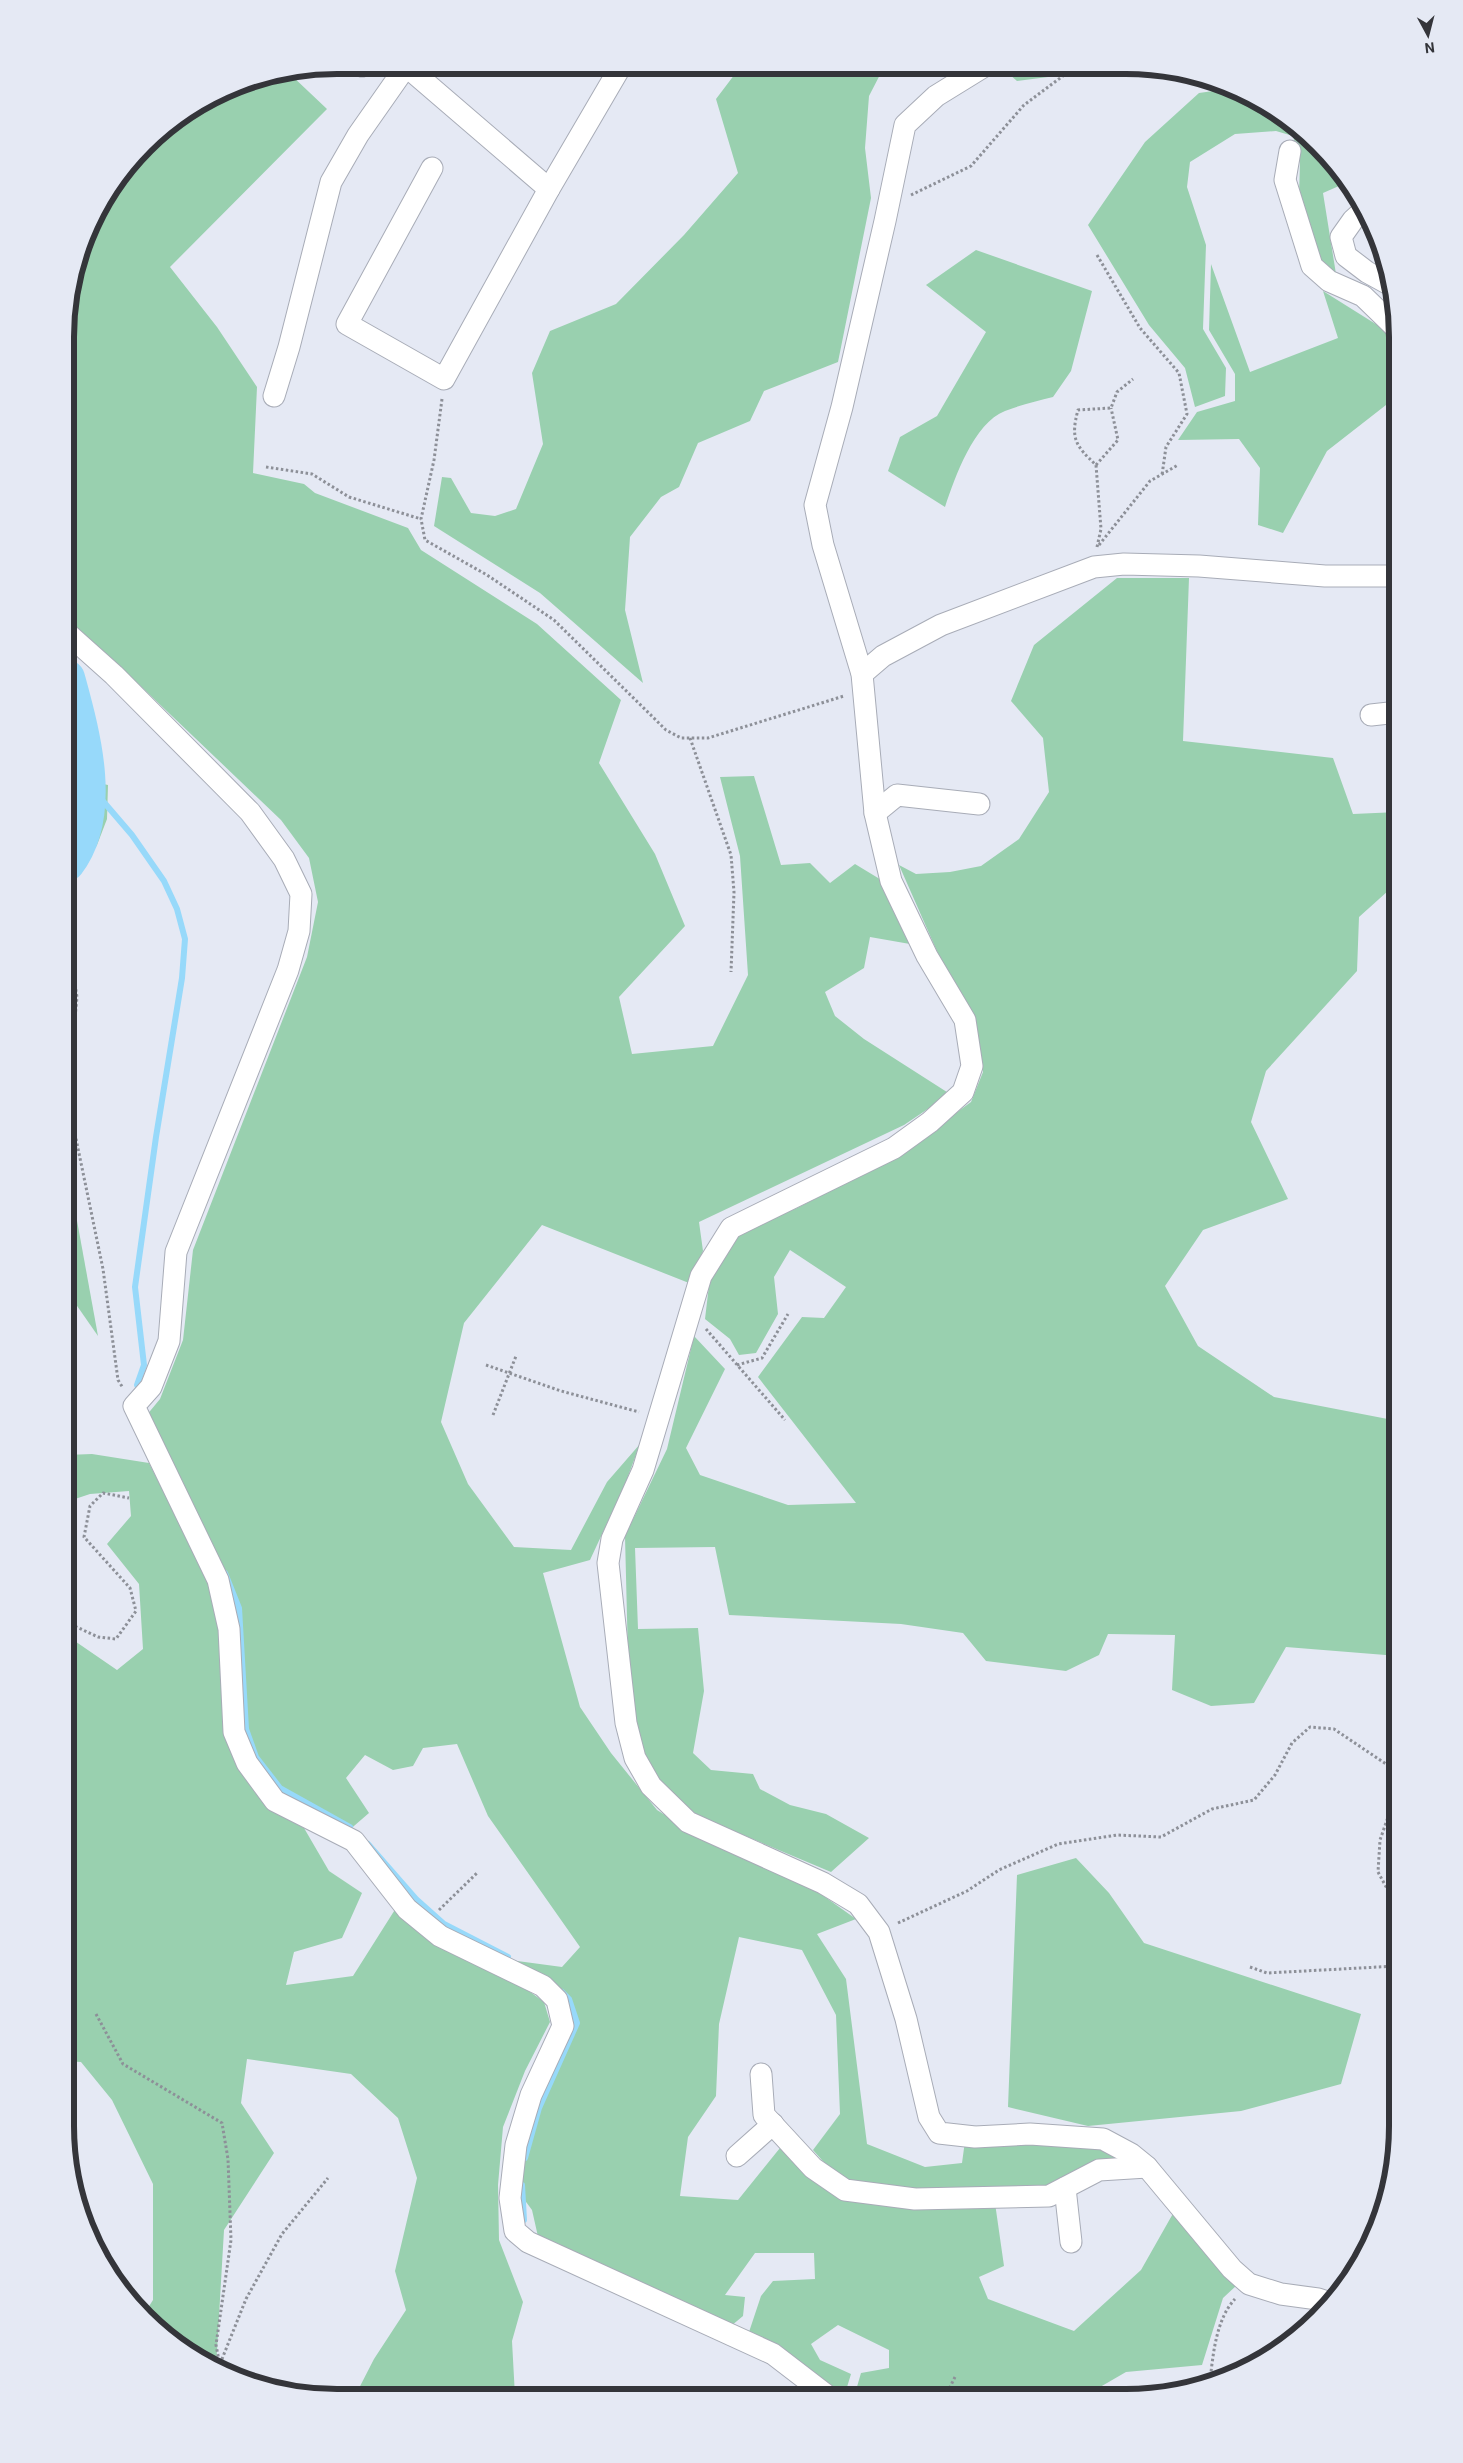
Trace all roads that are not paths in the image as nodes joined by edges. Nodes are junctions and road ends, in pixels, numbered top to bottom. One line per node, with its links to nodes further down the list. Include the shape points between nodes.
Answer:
1 (401, 74): 11 (street, via 358,135 331,182)
2 (417, 74): 7 (street)
3 (616, 74): 7 (street)
4 (972, 74): 14 (street, via 936,96 905,126 842,407 815,505 823,545)
5 (1290, 151): 10 (street, via 1285,180 1312,266 1329,280 1363,296)
6 (432, 168): 7 (street, via 347,324 444,379)
7 (549, 189)
8 (1359, 214): 9 (street, via 1341,237 1346,256)
9 (1383, 281)
10 (1389, 323)
11 (274, 396)
12 (1389, 576): 14 (street, via 1325,576 1124,564 1095,558 941,625 883,656)
13 (74, 639): 26 (street, via 114,675 250,812 284,859 301,894 299,931 288,970 176,1252 169,1341 151,1387 134,1406 218,1580 229,1629 234,1732 247,1763 276,1801 354,1841 407,1909 440,1936 543,1986 557,2000 563,2026 531,2095 516,2145 510,2198 515,2231 528,2242 773,2354)
14 (862, 674): 18 (street)
15 (1389, 713): 16 (street)
16 (1371, 715)
17 (979, 804): 18 (street, via 897,795)
18 (875, 813): 22 (street, via 891,881 927,956 965,1020 972,1066 962,1092 930,1122 894,1148 731,1228 701,1276 643,1470 612,1539 608,1563 626,1722 634,1758 650,1786 688,1822 823,1883 858,1904 879,1932 906,2019 929,2117 939,2133 975,2137 1030,2134 1103,2140 1131,2154)
19 (761, 2074): 20 (street, via 764,2115)
20 (773, 2124): 21 (street); 23 (street, via 813,2168 845,2190 915,2200 1049,2196)
21 (737, 2156)
22 (1147, 2167): 23 (street, via 1099,2170); 25 (street, via 1249,2284 1281,2294)
23 (1065, 2188): 24 (street)
24 (1071, 2242)
25 (1323, 2301)
26 (819, 2389)

